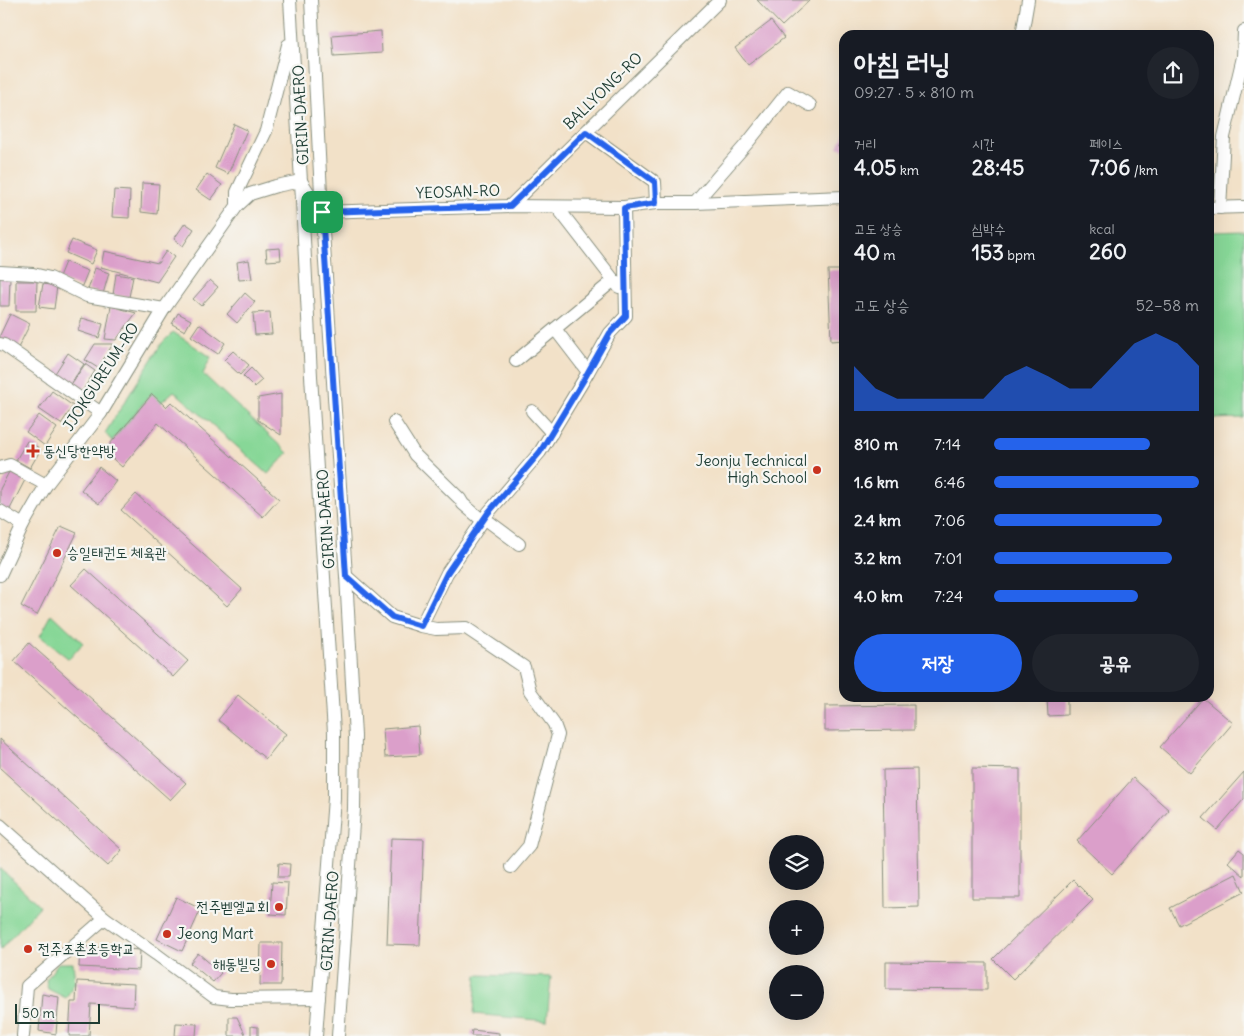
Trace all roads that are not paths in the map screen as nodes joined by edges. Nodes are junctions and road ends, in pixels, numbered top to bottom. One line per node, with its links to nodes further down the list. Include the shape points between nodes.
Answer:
1 (290, 0): 7 (street, GIRIN-DAERO)
2 (311, 0): 20 (street, GIRIN-DAERO)
3 (720, 0): 9 (street, BALLYONG-RO)
4 (1028, 0): 5 (street)
5 (1023, 30)
6 (1244, 31): 19 (street, via 1243,57 1224,137)
7 (291, 33): 10 (street, GIRIN-DAERO); 14 (street, JJOKGUREUM-RO, via 266,131 237,192)
8 (810, 105): 13 (street, via 788,92)
9 (586, 132): 12 (street, via 655,182); 15 (street, BALLYONG-RO)
10 (301, 181): 14 (street, JJOKGUREUM-RO, via 250,194); 20 (street); 45 (street, GIRIN-DAERO, via 334,732 334,798)
11 (839, 197): 13 (street, YEOSAN-RO)
12 (656, 203): 13 (street, YEOSAN-RO); 18 (street, YEOSAN-RO)
13 (695, 203)
14 (238, 206): 24 (street, JJOKGUREUM-RO)
15 (510, 206): 16 (street, YEOSAN-RO); 20 (street, YEOSAN-RO)
16 (557, 207): 18 (street, YEOSAN-RO); 22 (street)
17 (1244, 207): 19 (street)
18 (624, 208): 23 (street)
19 (1214, 208)
20 (322, 212): 40 (street, GIRIN-DAERO)
21 (0, 272): 24 (street, JJOKGUREUM-RO, via 33,274 50,278 87,296)
22 (614, 280): 23 (street); 25 (street)
23 (625, 295): 28 (street, via 626,316 610,333)
24 (164, 309): 30 (street, JJOKGUREUM-RO)
25 (555, 329): 27 (street); 28 (street)
26 (0, 344): 30 (street)
27 (516, 361)
28 (588, 372): 32 (street)
29 (532, 410): 32 (street)
30 (101, 413): 34 (street, JJOKGUREUM-RO)
31 (394, 422): 36 (street, via 415,455)
32 (552, 433): 36 (street)
33 (0, 468): 34 (street, via 10,465)
34 (46, 485): 37 (street, JJOKGUREUM-RO)
35 (0, 511): 37 (street)
36 (483, 520): 38 (street); 41 (street, via 447,573)
37 (24, 525): 39 (street, JJOKGUREUM-RO)
38 (519, 544)
39 (0, 575)
40 (346, 576): 41 (street, via 392,617); 48 (street, GIRIN-DAERO, via 355,736 354,809)
41 (421, 626): 43 (street, via 466,628 524,667 530,691 554,724 558,735 529,846)
42 (0, 825): 44 (street)
43 (511, 867)
44 (105, 918): 45 (street, via 214,997 231,1000); 46 (street, via 27,986)
45 (319, 998): 47 (street, GIRIN-DAERO)
46 (23, 1036)
47 (316, 1036)
48 (338, 1036)

